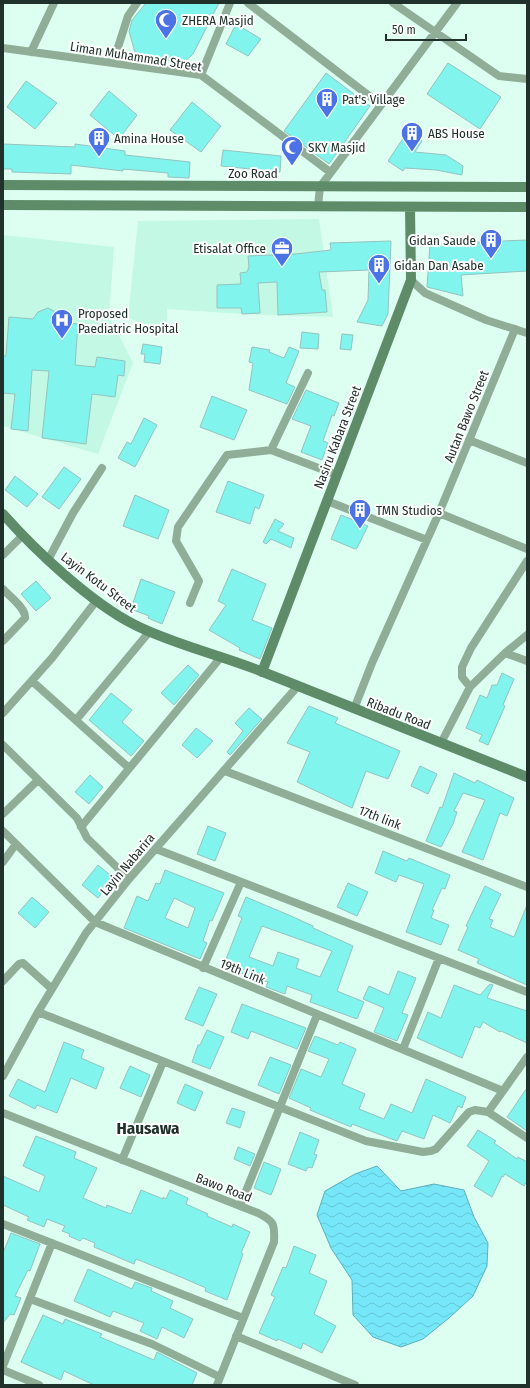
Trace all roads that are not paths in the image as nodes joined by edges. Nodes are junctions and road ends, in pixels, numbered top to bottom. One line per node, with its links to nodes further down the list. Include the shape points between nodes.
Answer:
1 (54, 3): 9 (street)
2 (137, 3): 10 (street, via 128,16)
3 (230, 3): 11 (street)
4 (248, 3): 13 (street)
5 (393, 3): 7 (street)
6 (457, 3): 7 (street)
7 (435, 32): 12 (street, via 499,76); 13 (street)
8 (3, 48): 9 (street, Liman Muhammad Street)
9 (31, 52): 10 (street, Liman Muhammad Street)
10 (113, 63): 11 (street, Liman Muhammad Street)
11 (201, 75): 14 (street, Liman Muhammad Street)
12 (527, 79)
13 (381, 104): 14 (street)
14 (330, 172): 16 (street)
15 (3, 185): 16 (street, Zoo Road)
16 (320, 187): 17 (street, Zoo Road); 19 (street)
17 (527, 188)
18 (3, 205): 19 (street)
19 (318, 206): 20 (street)
20 (410, 206): 21 (street); 22 (street, Nasiru Kabara Street)
21 (527, 207)
22 (411, 280): 23 (street, via 426,293 486,320); 30 (street, Nasiru Kabara Street)
23 (515, 328): 24 (street); 26 (street, Autan Bawo Street)
24 (527, 333)
25 (308, 372): 27 (street)
26 (469, 440): 28 (street); 32 (street, Autan Bawo Street)
27 (271, 450): 30 (street); 42 (street, via 227,455 178,528 176,541 199,581)
28 (527, 463)
29 (102, 468): 38 (street, via 73,513)
30 (337, 475): 31 (street, Nasiru Kabara Street)
31 (327, 501): 35 (street); 49 (street, Nasiru Kabara Street)
32 (439, 513): 35 (street, Autan Bawo Street); 36 (street)
33 (3, 514): 34 (street, Layin Kotu Street)
34 (23, 535): 37 (street); 38 (street, Layin Kotu Street)
35 (427, 540): 53 (street, Autan Bawo Street)
36 (527, 549)
37 (3, 554)
38 (48, 560): 41 (street, Layin Kotu Street)
39 (527, 561): 52 (street, via 471,648 462,667 462,677)
40 (3, 590): 45 (street, via 25,615)
41 (97, 600): 43 (street, Layin Kotu Street, via 135,625); 50 (street)
42 (190, 603)
43 (150, 631): 47 (street, Layin Kotu Street); 55 (street)
44 (527, 635): 46 (street)
45 (3, 641)
46 (505, 653): 48 (street); 52 (street)
47 (221, 658): 49 (street, Layin Kotu Street); 58 (street)
48 (527, 661)
49 (262, 672): 51 (street, Ribadu Road)
50 (32, 681): 54 (street); 55 (street)
51 (297, 687): 53 (street, Ribadu Road); 59 (street, Layin Nabarira)
52 (470, 687): 56 (street)
53 (354, 709): 56 (street, Ribadu Road)
54 (3, 713)
55 (76, 720): 58 (street)
56 (441, 743): 60 (street, Ribadu Road)
57 (3, 745): 61 (street)
58 (129, 768): 63 (street)
59 (225, 771): 66 (street, Layin Nabarira); 70 (street, 17th link)
60 (527, 777)
61 (38, 780): 62 (street); 63 (street, via 77,818)
62 (3, 814)
63 (81, 827): 68 (street, via 87,838)
64 (3, 831): 65 (street, 19th Link)
65 (16, 844): 67 (street); 71 (street, 19th Link)
66 (156, 849): 68 (street, Layin Nabarira); 69 (street)
67 (3, 862)
68 (129, 879): 71 (street, Layin Nabarira)
69 (241, 882): 72 (street); 73 (street)
70 (527, 887)
71 (95, 922): 73 (street, 19th Link); 75 (street, Layin Nabarira)
72 (439, 958): 76 (street); 79 (street)
73 (203, 968): 78 (street, 19th Link)
74 (3, 981): 75 (street, via 19,964 23,964)
75 (52, 989): 77 (street, Layin Nabarira)
76 (527, 992)
77 (38, 1012): 81 (street); 82 (street, Layin Nabarira)
78 (317, 1015): 79 (street, 19th Link); 84 (street)
79 (403, 1050): 83 (street, 19th Link)
80 (527, 1057): 83 (street)
81 (163, 1062): 84 (street); 88 (street)
82 (3, 1076)
83 (503, 1091): 85 (street)
84 (281, 1108): 85 (street, via 366,1141 423,1152 436,1149 469,1112); 89 (street)
85 (488, 1112): 87 (street)
86 (3, 1113): 88 (street, Bawo Road)
87 (527, 1138)
88 (122, 1160): 89 (street, Bawo Road)
89 (240, 1206): 93 (street, Bawo Road, via 270,1219 275,1228 274,1242)
90 (3, 1224): 91 (street)
91 (52, 1243): 92 (street); 93 (street)
92 (30, 1299): 95 (street); 97 (street, via 152,1344)
93 (243, 1318): 94 (street, Bawo Road)
94 (236, 1336): 97 (street, Bawo Road); 100 (street)
95 (3, 1366)
96 (3, 1370): 98 (street)
97 (220, 1377): 99 (street, Bawo Road)
98 (39, 1385)
99 (217, 1385)
100 (355, 1385)

